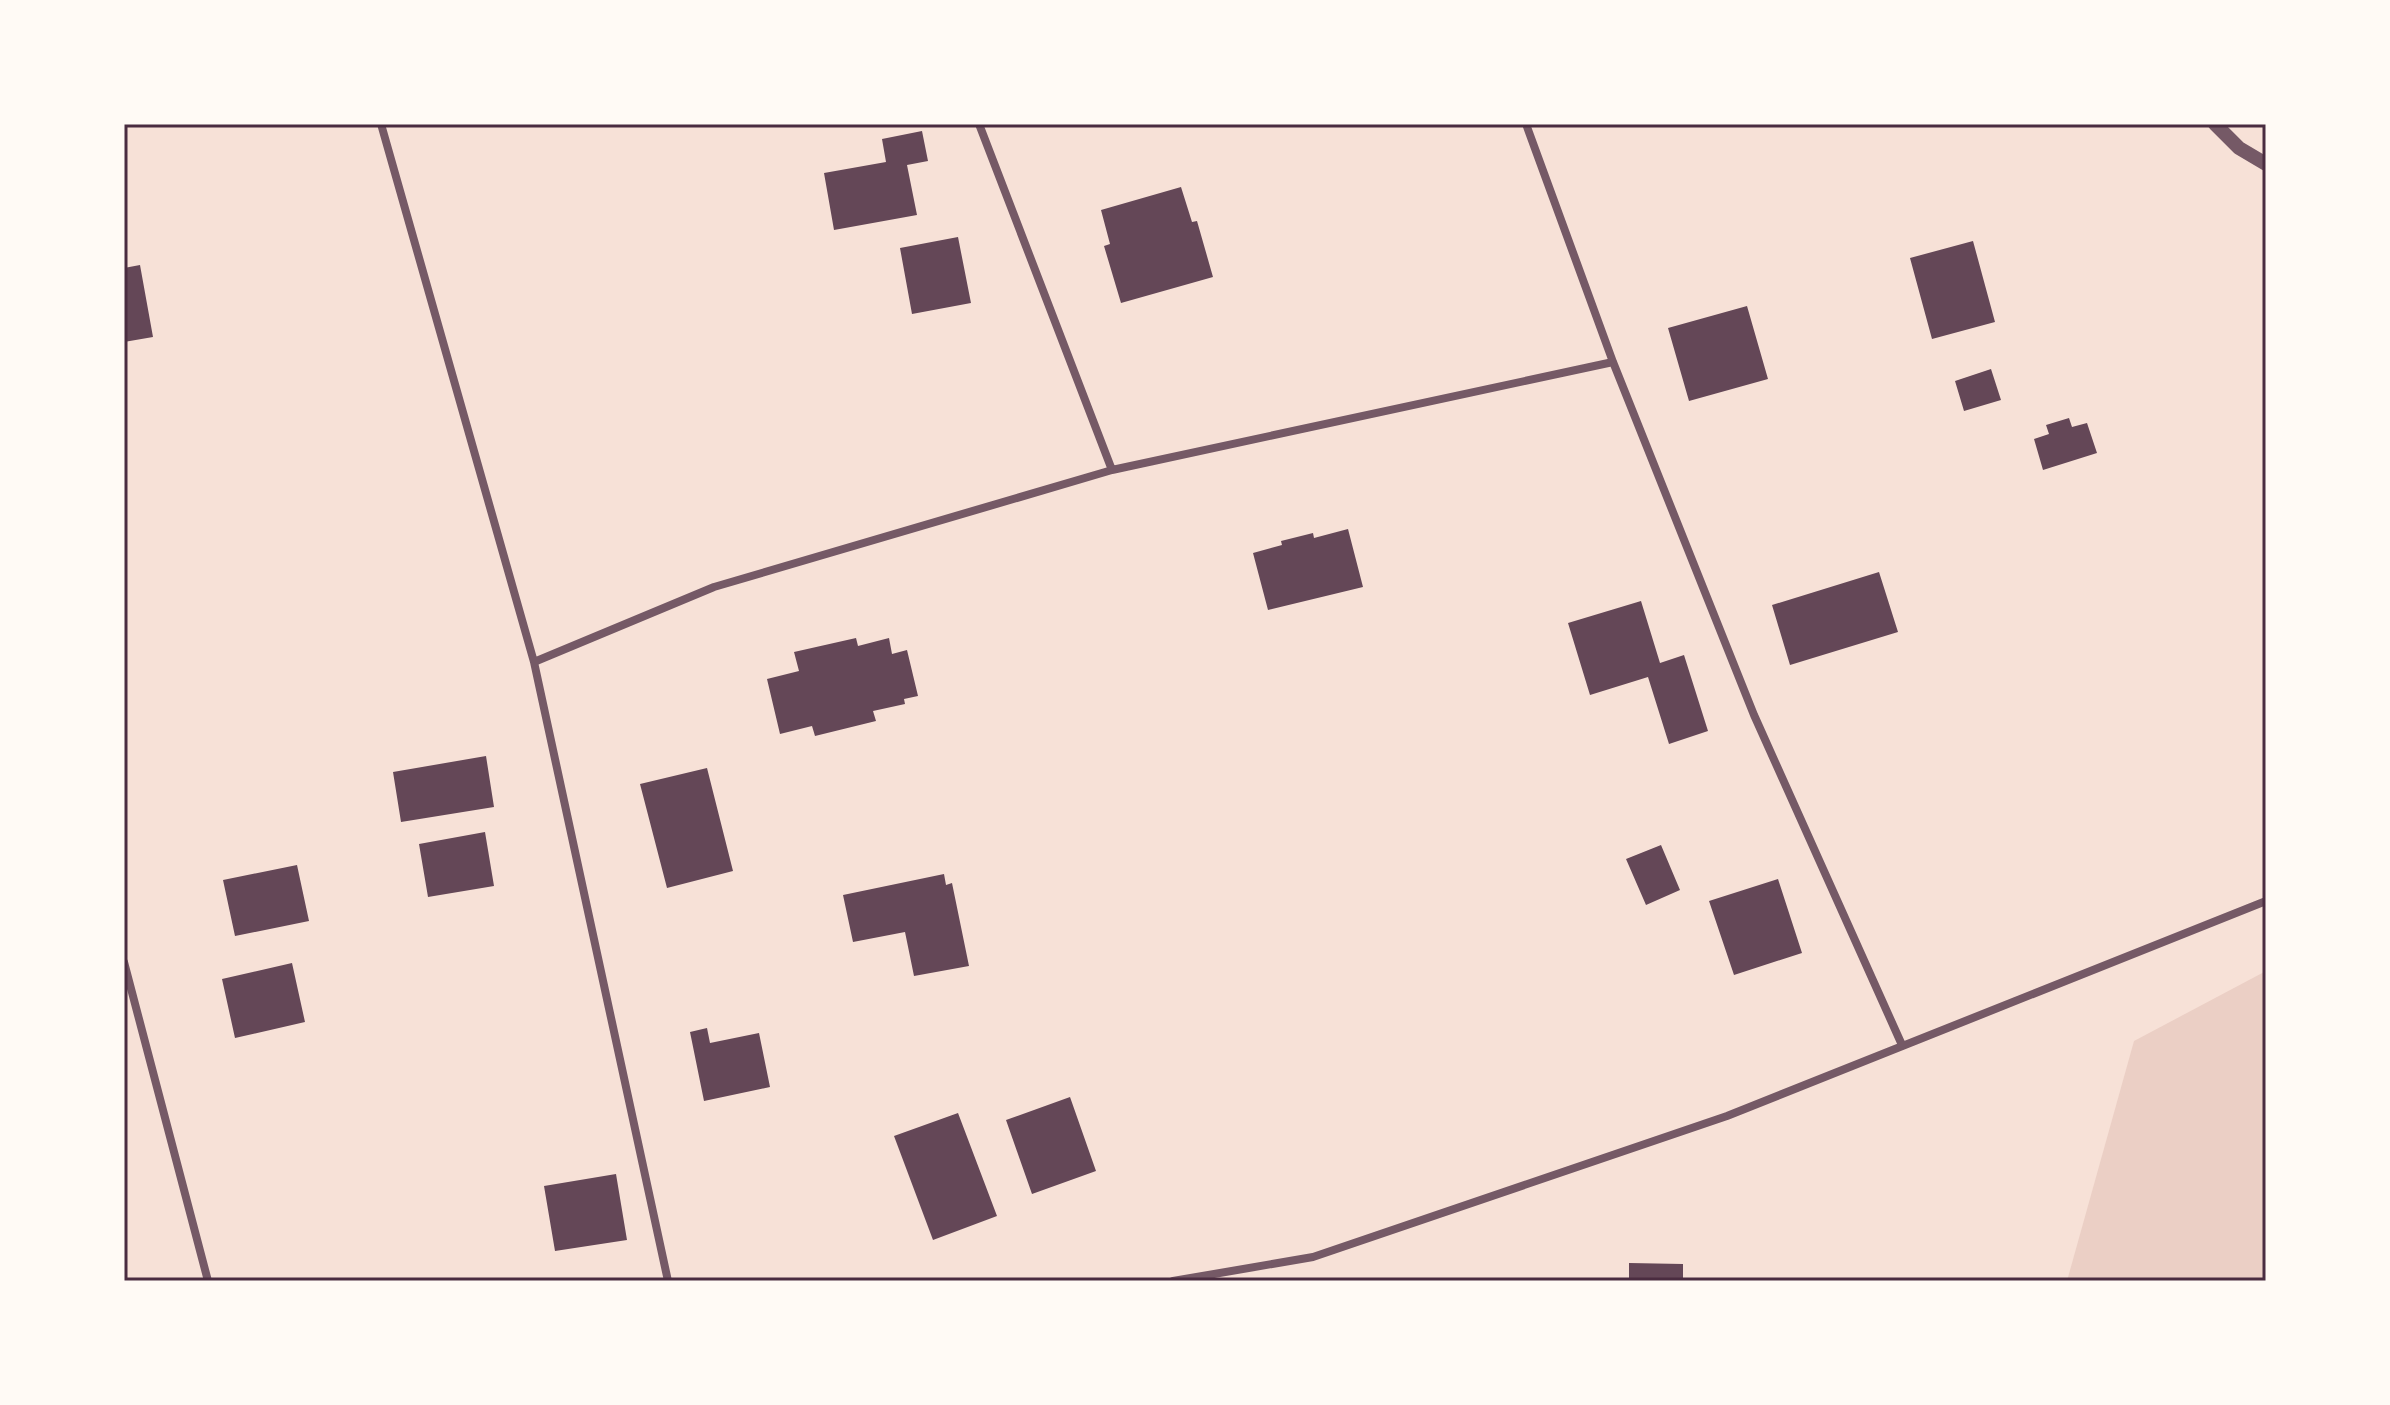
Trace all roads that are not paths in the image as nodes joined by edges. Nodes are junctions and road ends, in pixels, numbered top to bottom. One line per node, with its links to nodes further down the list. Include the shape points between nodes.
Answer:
1 (381, 124): 8 (street)
2 (979, 124): 7 (street)
3 (1526, 124): 6 (street)
4 (2215, 124): 5 (street, via 2239,148)
5 (2266, 164)
6 (1613, 362): 7 (street); 11 (street, via 1754,715)
7 (1112, 470): 8 (street, via 714,587)
8 (534, 662): 13 (street)
9 (2266, 901): 11 (street)
10 (124, 962): 12 (street)
11 (1902, 1045): 14 (street, via 1727,1116 1313,1257)
12 (208, 1281)
13 (668, 1281)
14 (1173, 1281)

